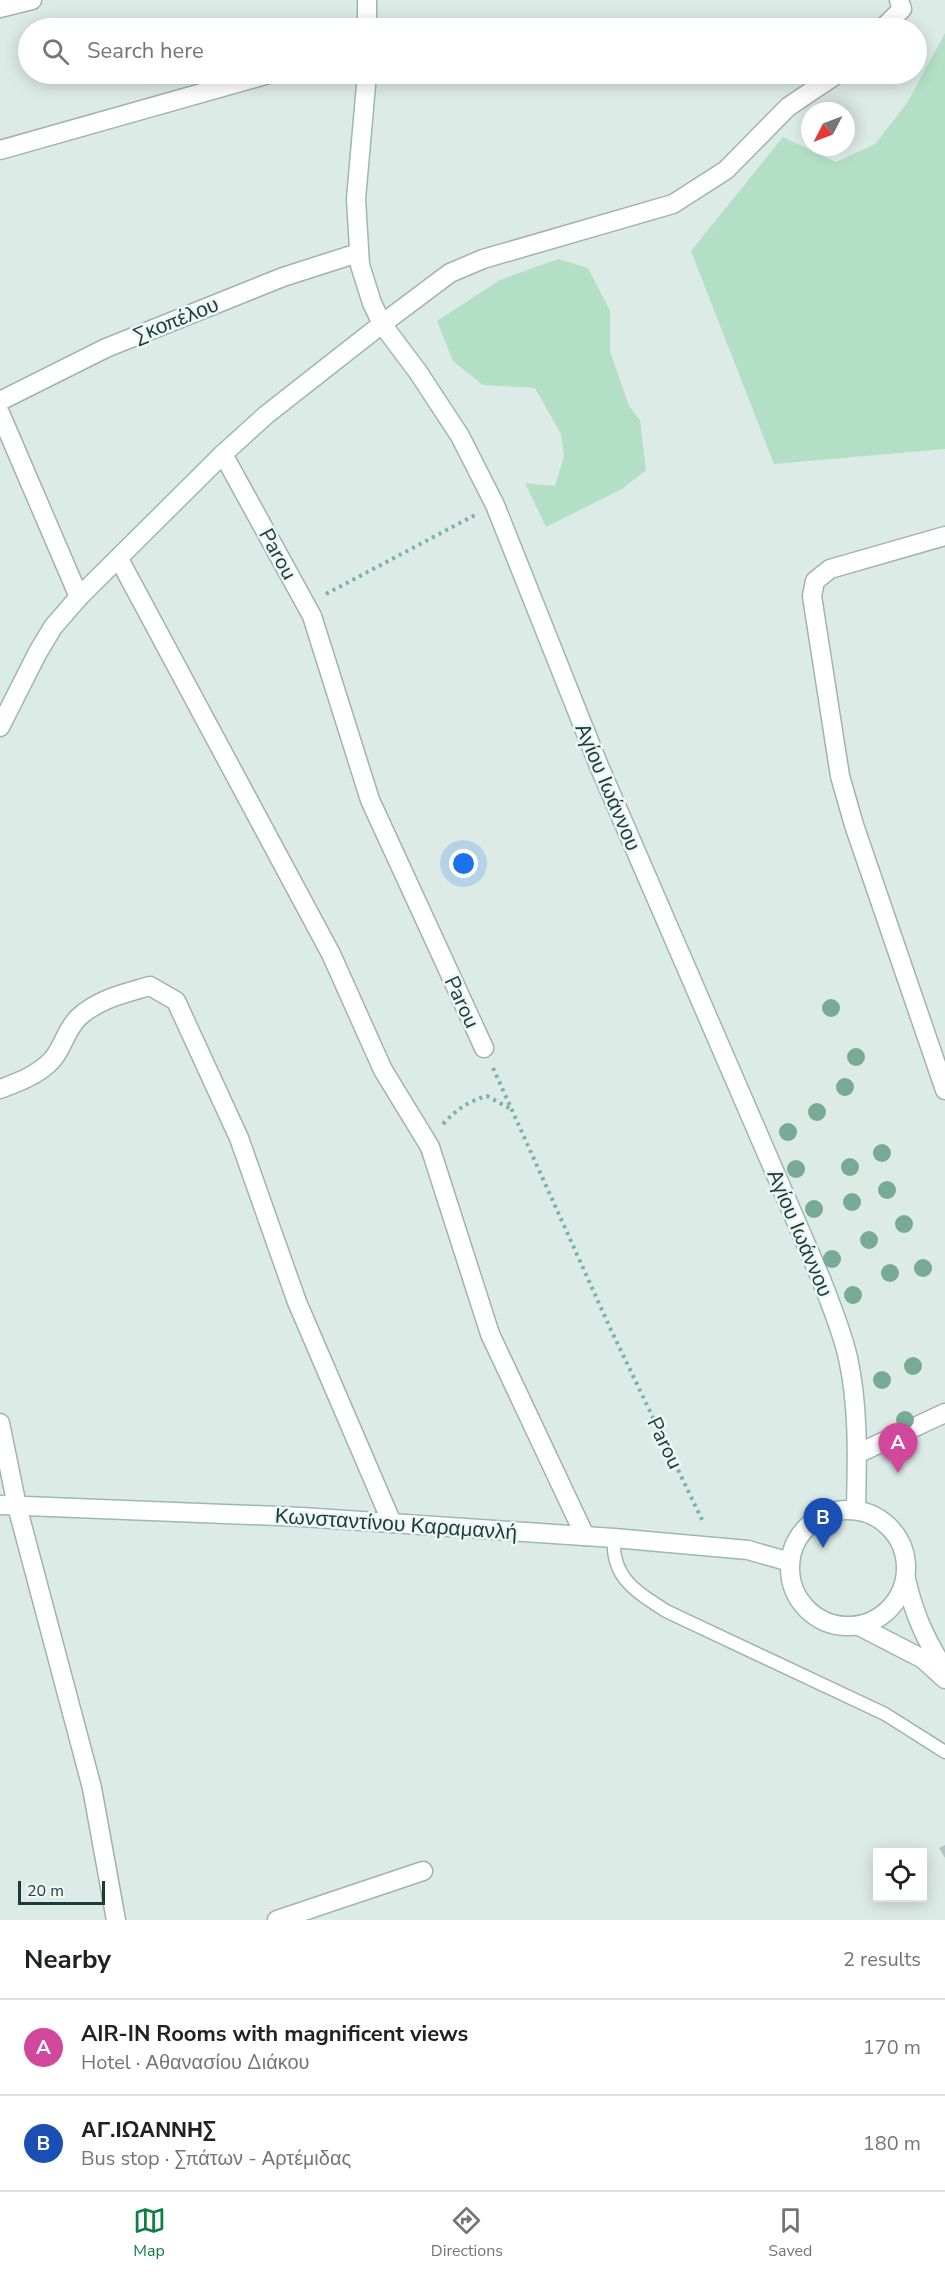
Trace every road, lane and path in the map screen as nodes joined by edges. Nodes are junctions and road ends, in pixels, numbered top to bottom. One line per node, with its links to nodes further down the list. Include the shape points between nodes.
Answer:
1 (32, 0): 4 (street)
2 (367, 0): 5 (street)
3 (904, 3): 6 (street)
4 (0, 8)
5 (367, 18)
6 (891, 18)
7 (234, 84): 10 (street)
8 (366, 84): 11 (street, Αγίου Ιωάννου, via 356,199)
9 (822, 84): 12 (street, via 788,107 726,170 673,204 483,259 450,273)
10 (0, 150)
11 (358, 254): 12 (street, Αγίου Ιωάννου); 13 (street, Σκοπέλου, via 283,277 106,348)
12 (382, 324): 15 (street); 16 (street, Αγίου Ιωάννου, via 460,436)
13 (0, 401)
14 (0, 413): 19 (street)
15 (223, 454): 18 (street); 20 (street, Parou)
16 (495, 505): 20 (path); 29 (street, Αγίου Ιωάννου, via 599,766 830,1301 848,1357)
17 (945, 536): 24 (street, via 830,569 815,581 812,596 840,776)
18 (119, 559): 19 (street); 26 (street, via 331,954 383,1070)
19 (79, 597): 21 (street, via 53,627)
20 (306, 605): 22 (street, Parou, via 370,800)
21 (0, 727)
22 (484, 1048): 25 (path, Parou)
23 (0, 1089): 32 (street, via 35,1074 53,1059 78,1017 97,1004 150,986 176,1001 239,1137 297,1302)
24 (945, 1090)
25 (511, 1109): 26 (path, via 487,1096 470,1101 440,1127); 35 (path, Parou)
26 (430, 1147): 33 (street, via 490,1334)
27 (945, 1413): 29 (street)
28 (0, 1423): 30 (street)
29 (857, 1454): 31 (street, Αγίου Ιωάννου)
30 (8, 1505): 32 (street, Κωνσταντίνου Καραμανλή); 43 (street, via 92,1788)
31 (856, 1510): 36 (street, via 833,1512 808,1526 796,1542); 37 (street, via 878,1518 895,1534 905,1555)
32 (392, 1523): 33 (street, Κωνσταντίνου Καραμανλή)
33 (585, 1536): 34 (street, Κωνσταντίνου Καραμανλή)
34 (614, 1538): 35 (street, Κωνσταντίνου Καραμανλή); 41 (lane, via 621,1575 634,1590 666,1611 885,1714)
35 (715, 1546): 36 (street, Κωνσταντίνου Καραμανλή)
36 (790, 1562): 38 (street, via 795,1593 808,1610 826,1623)
37 (906, 1579): 38 (street, via 890,1609); 39 (street, via 914,1612)
38 (859, 1626): 40 (street, via 923,1659)
39 (945, 1670)
40 (945, 1679)
41 (945, 1752)
42 (423, 1871): 44 (street)
43 (116, 1920)
44 (278, 1920)

